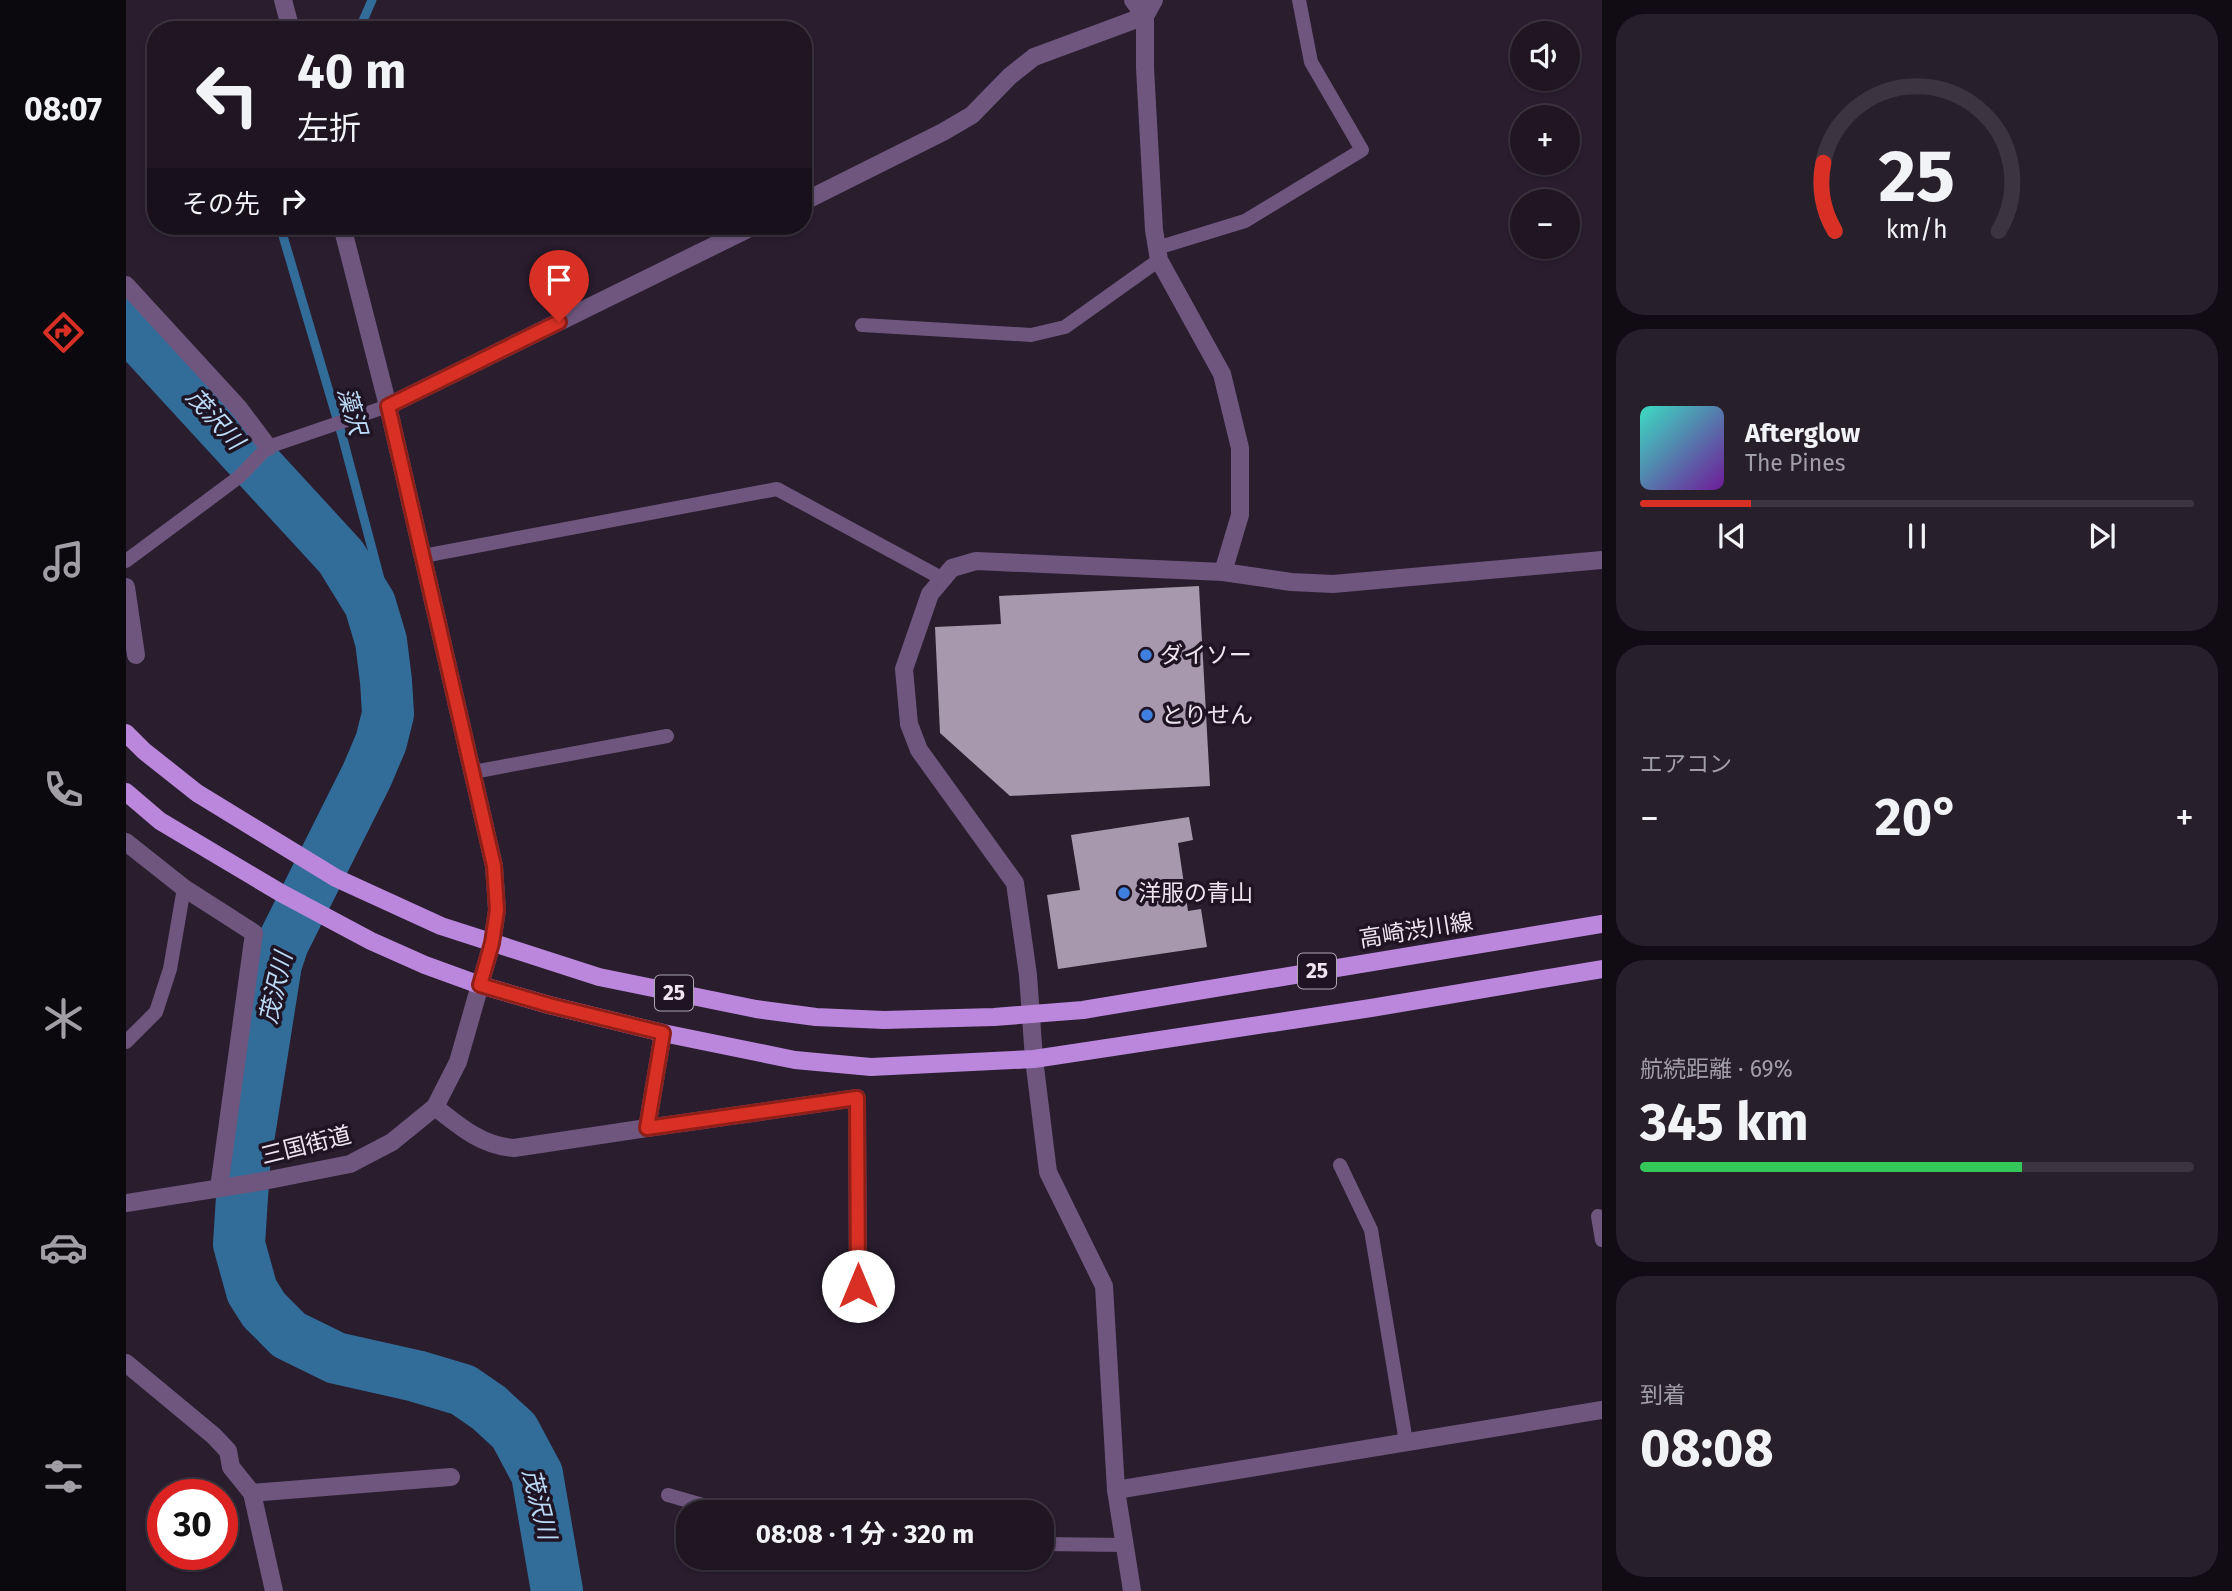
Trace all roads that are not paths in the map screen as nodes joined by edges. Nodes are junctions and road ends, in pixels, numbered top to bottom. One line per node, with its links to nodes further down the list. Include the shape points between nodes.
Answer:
1 (283, 0): 6 (street)
2 (1133, 0): 5 (street)
3 (1154, 0): 5 (street)
4 (1299, 0): 10 (lane, via 1311,62 1362,150 1245,221)
5 (1144, 16): 7 (street, via 1034,57 972,115); 10 (street)
6 (289, 21)
7 (812, 198)
8 (344, 235): 13 (street, 三国街道)
9 (736, 235): 13 (street)
10 (1158, 254): 12 (lane, via 1065,327 1031,335); 18 (street, via 1222,374 1240,448 1240,515)
11 (126, 285): 14 (street, via 238,407)
12 (862, 325)
13 (388, 406): 14 (lane); 15 (street, 三国街道)
14 (268, 447): 17 (lane, via 239,477)
15 (423, 556): 19 (lane, via 777,489); 24 (street, 三国街道)
16 (1602, 560): 18 (street, via 1333,584)
17 (126, 561)
18 (1223, 572): 19 (street, via 976,561 952,568)
19 (943, 579): 32 (street, via 930,594 904,669 909,724 919,750 1015,883)
20 (126, 587): 21 (street)
21 (136, 655)
22 (126, 733): 29 (main road, 25, via 197,793 336,878 441,926)
23 (667, 736): 24 (lane)
24 (473, 772): 29 (street, 三国街道, via 494,866 497,910)
25 (126, 792): 31 (main road, 25, via 160,821 324,917 425,965)
26 (126, 842): 27 (street)
27 (184, 888): 34 (lane, via 170,969 156,1012); 39 (street, via 254,933)
28 (1602, 924): 32 (main road, 高崎渋川線 / 25)
29 (492, 943): 31 (street, 三国街道); 32 (main road, 25, via 598,976 756,1009 884,1020)
30 (1602, 970): 35 (main road, 25)
31 (480, 985): 33 (main road, 25); 36 (street, 三国街道, via 457,1062)
32 (1031, 1015): 35 (street)
33 (663, 1033): 35 (main road, 25, via 796,1060 871,1067); 37 (street)
34 (126, 1042)
35 (1034, 1059): 48 (street, via 1048,1172 1104,1286)
36 (435, 1107): 37 (street, via 476,1137 500,1147); 39 (street, 三国街道, via 392,1142 350,1164)
37 (647, 1128): 43 (street, via 857,1098)
38 (1340, 1165): 46 (lane, via 1371,1230)
39 (219, 1188): 40 (street, 三国街道)
40 (126, 1203)
41 (1598, 1216): 42 (lane)
42 (1602, 1240)
43 (858, 1286)
44 (126, 1363): 49 (street, via 214,1436)
45 (1602, 1410): 46 (street)
46 (1406, 1442): 48 (street)
47 (451, 1477): 49 (street)
48 (1116, 1490): 53 (street)
49 (252, 1493): 54 (street)
50 (668, 1495): 51 (lane)
51 (685, 1500)
52 (1054, 1544): 53 (lane)
53 (1125, 1545): 55 (street)
54 (274, 1591)
55 (1132, 1591)

